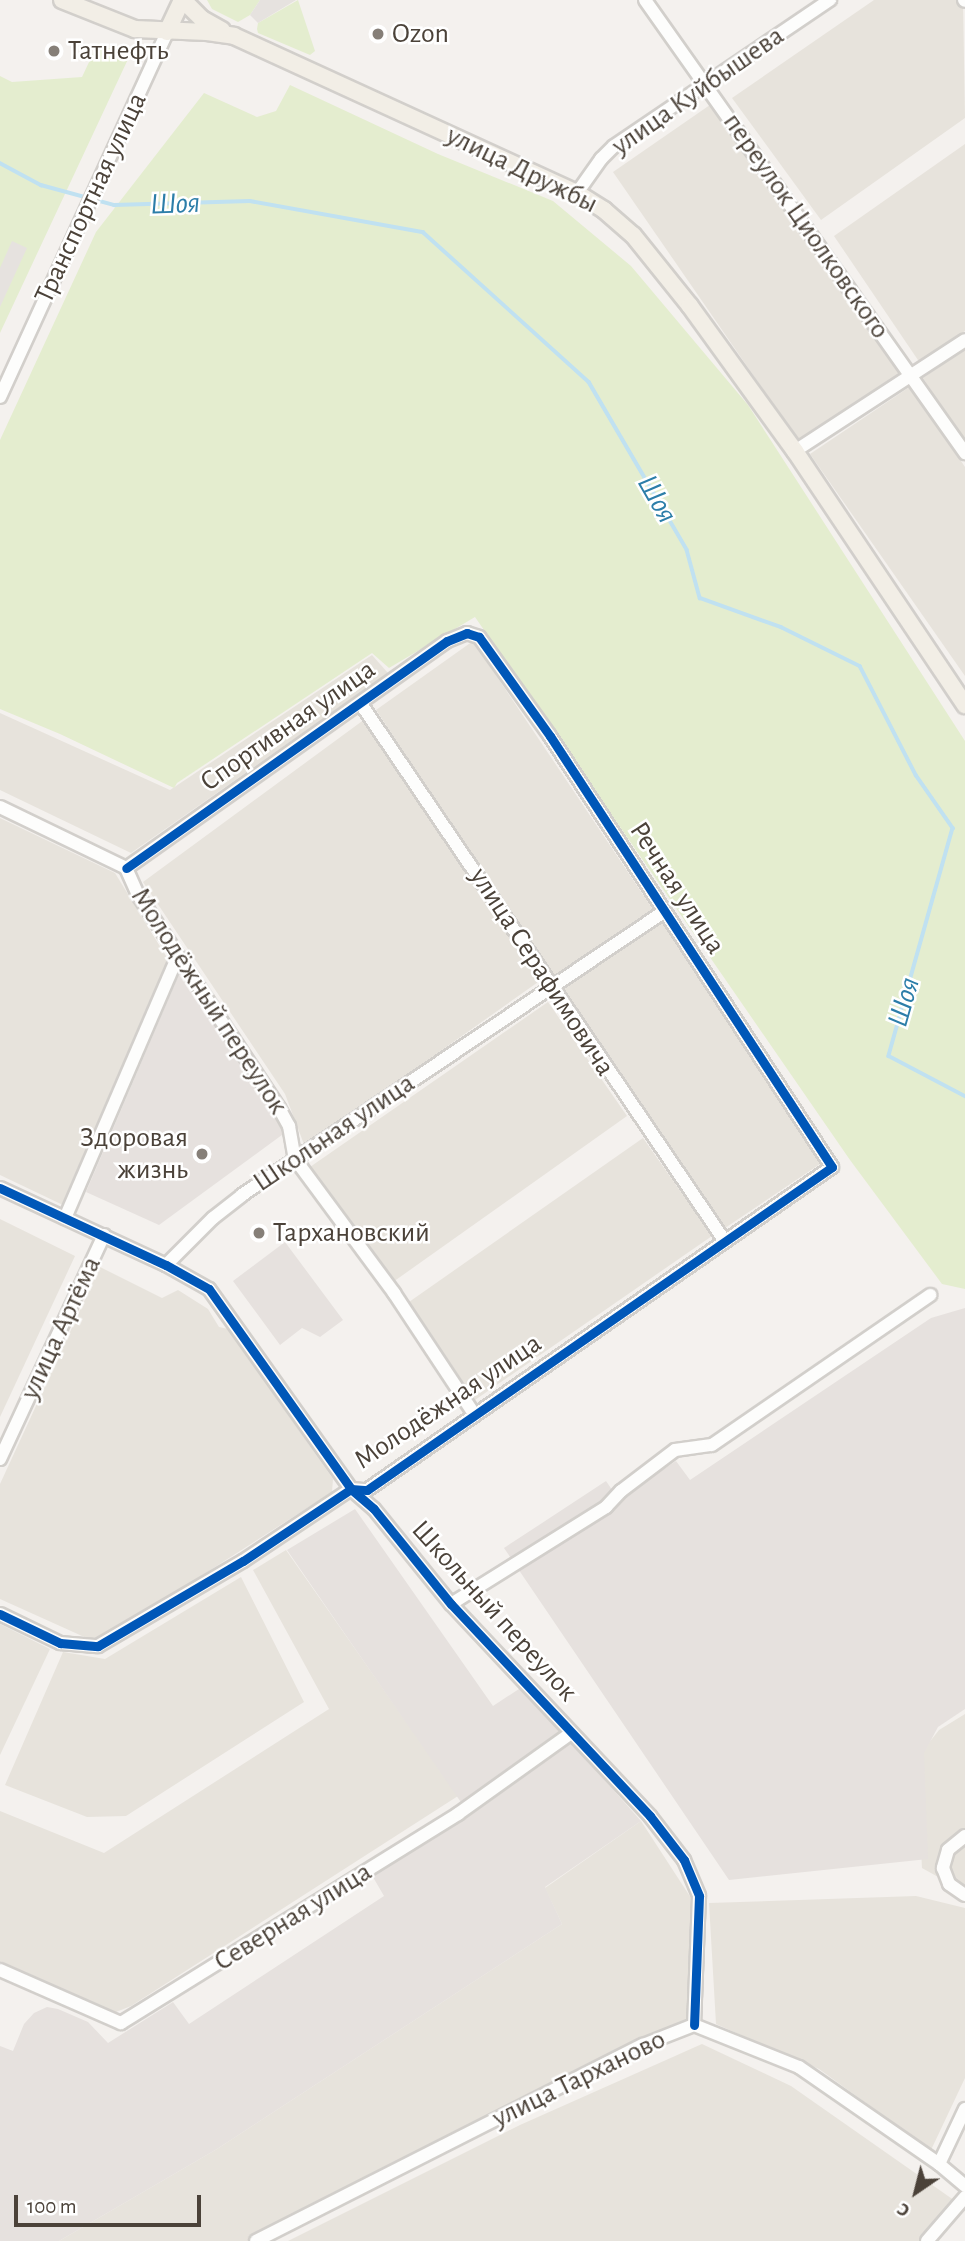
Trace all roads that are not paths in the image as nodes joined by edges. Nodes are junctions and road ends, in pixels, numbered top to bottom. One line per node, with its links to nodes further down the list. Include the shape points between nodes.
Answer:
1 (62, 0): 5 (main road, улица Дружбы, via 135,29)
2 (183, 0): 5 (main road, Транспортная улица); 6 (main road, via 202,19)
3 (645, 0): 7 (street, переулок Циолковского)
4 (830, 0): 7 (street, улица Куйбышева)
5 (167, 32): 6 (main road, улица Дружбы); 10 (street, Транспортная улица)
6 (234, 36): 8 (main road, улица Дружбы)
7 (707, 84): 8 (street, улица Куйбышева, via 614,146); 11 (street, переулок Циолковского)
8 (577, 193): 13 (main road, улица Дружбы, via 620,222 663,270)
9 (965, 340): 11 (street)
10 (6, 370): 12 (street, Транспортная улица)
11 (911, 378): 13 (street); 14 (street, переулок Циолковского)
12 (0, 397)
13 (795, 451): 17 (main road, улица Дружбы)
14 (965, 453)
15 (480, 638): 16 (street, Спортивная улица, via 467,633 447,642); 20 (street, Речная улица)
16 (361, 704): 19 (street, Спортивная улица); 22 (street, улица Серафимовича)
17 (965, 705)
18 (0, 807): 19 (street)
19 (125, 868): 21 (street, Молодёжный переулок)
20 (665, 911): 22 (street, Школьная улица); 24 (street, Речная улица)
21 (178, 956): 23 (street, Молодёжный переулок, via 279,1108 289,1126); 26 (street)
22 (552, 988): 23 (street, Школьная улица); 28 (street, улица Серафимовича)
23 (295, 1159): 29 (street, Школьная улица, via 213,1217); 31 (street, Молодёжный переулок, via 394,1293)
24 (832, 1167): 28 (street, Молодёжная улица)
25 (0, 1188): 26 (street)
26 (65, 1218): 27 (street)
27 (104, 1236): 29 (street); 32 (street, улица Артёма)
28 (724, 1240): 31 (street, Молодёжная улица)
29 (166, 1265): 33 (street, Школьный переулок, via 209,1289)
30 (930, 1294): 34 (street, via 712,1445 675,1450 606,1507)
31 (474, 1413): 33 (street, Молодёжная улица, via 367,1490)
32 (0, 1459)
33 (351, 1489): 34 (street, Школьный переулок, via 374,1509); 35 (street, Молодёжная улица, via 243,1561 98,1646 60,1643)
34 (451, 1604): 36 (street, Школьный переулок)
35 (0, 1614)
36 (571, 1732): 39 (street, Северная улица, via 458,1814 121,2023); 40 (street, Школьный переулок, via 650,1816 684,1860 699,1896)
37 (963, 1836): 38 (street, via 948,1850 943,1868 949,1884)
38 (965, 1895)
39 (0, 1970)
40 (694, 2025): 42 (street, улица Тарханово, via 799,2067); 45 (street, улица Тарханово, via 643,2045)
41 (965, 2109): 42 (street)
42 (939, 2164): 43 (street, улица Тарханово)
43 (965, 2186)
44 (965, 2196): 46 (street)
45 (256, 2241)
46 (927, 2241)

